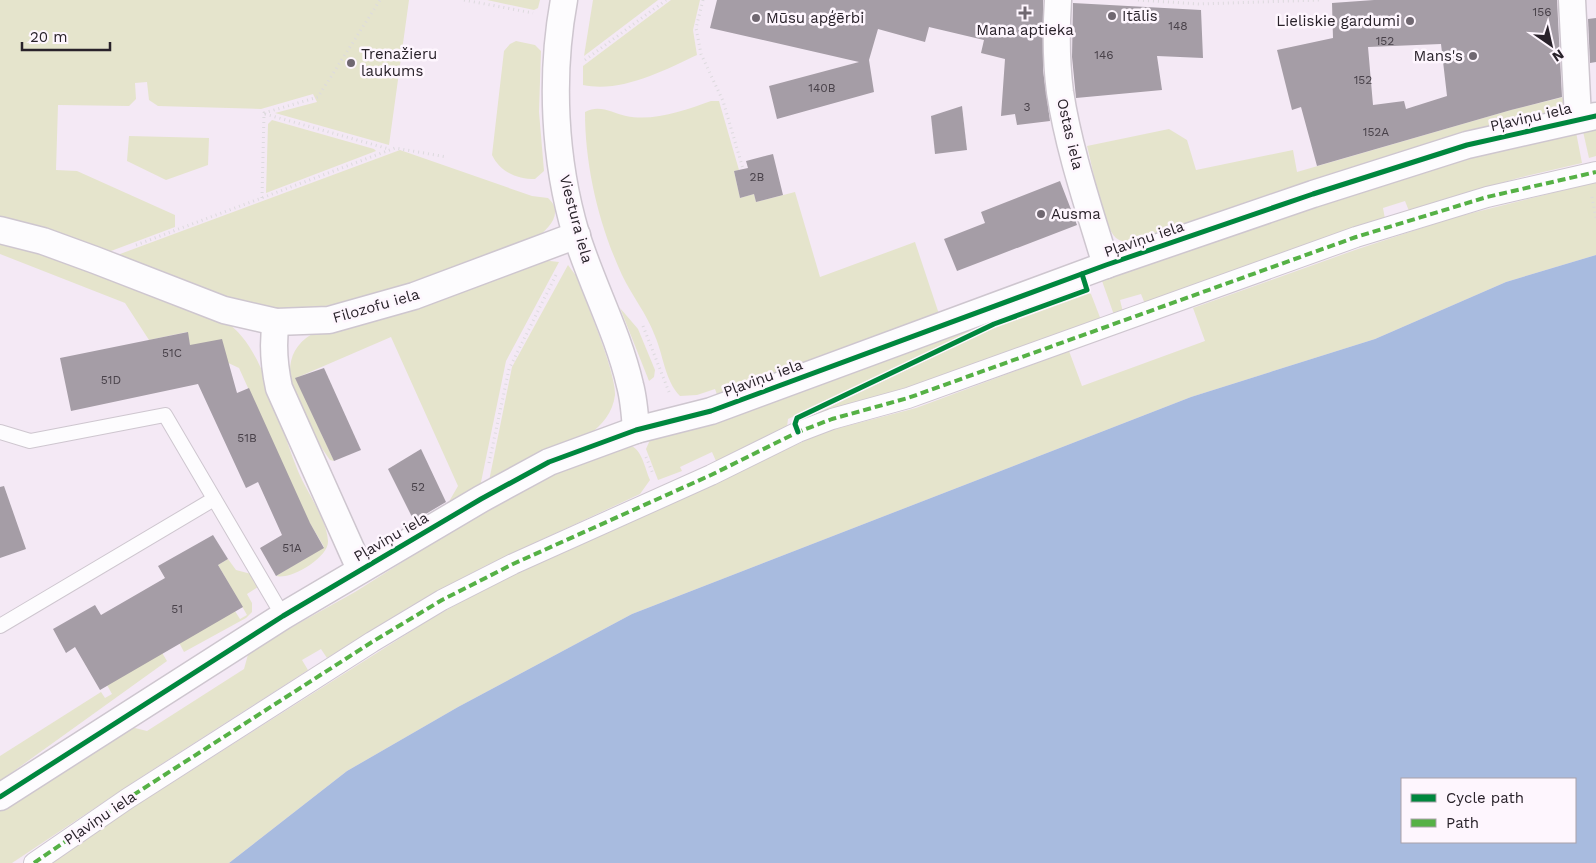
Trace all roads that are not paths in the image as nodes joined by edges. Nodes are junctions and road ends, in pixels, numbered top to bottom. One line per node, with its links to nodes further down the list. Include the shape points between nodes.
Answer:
1 (564, 0): 7 (street, Viestura iela, via 557,68 560,149)
2 (1058, 0): 8 (street, Ostas iela, via 1056,40 1060,91 1072,151)
3 (1572, 0): 4 (street)
4 (1587, 117): 8 (street, Pļaviņu iela, via 1467,145)
5 (1596, 172): 17 (street, Pļaviņu iela, via 1487,197 1356,237 908,398 798,432 442,600 128,799)
6 (0, 230): 9 (street, Filozofu iela, via 86,257 224,310)
7 (577, 235): 9 (street, Filozofu iela, via 414,296 329,320); 10 (street, Viestura iela, via 627,372)
8 (1106, 265): 10 (street, Pļaviņu iela, via 712,411)
9 (276, 322): 13 (street, via 274,366 279,388)
10 (636, 430): 13 (street, Pļaviņu iela, via 549,462)
11 (0, 432): 12 (lane, via 30,441 165,415)
12 (214, 499): 14 (lane); 15 (lane)
13 (360, 569): 14 (street, Pļaviņu iela)
14 (282, 616): 16 (street, Pļaviņu iela)
15 (0, 626)
16 (0, 797)
17 (34, 863)

